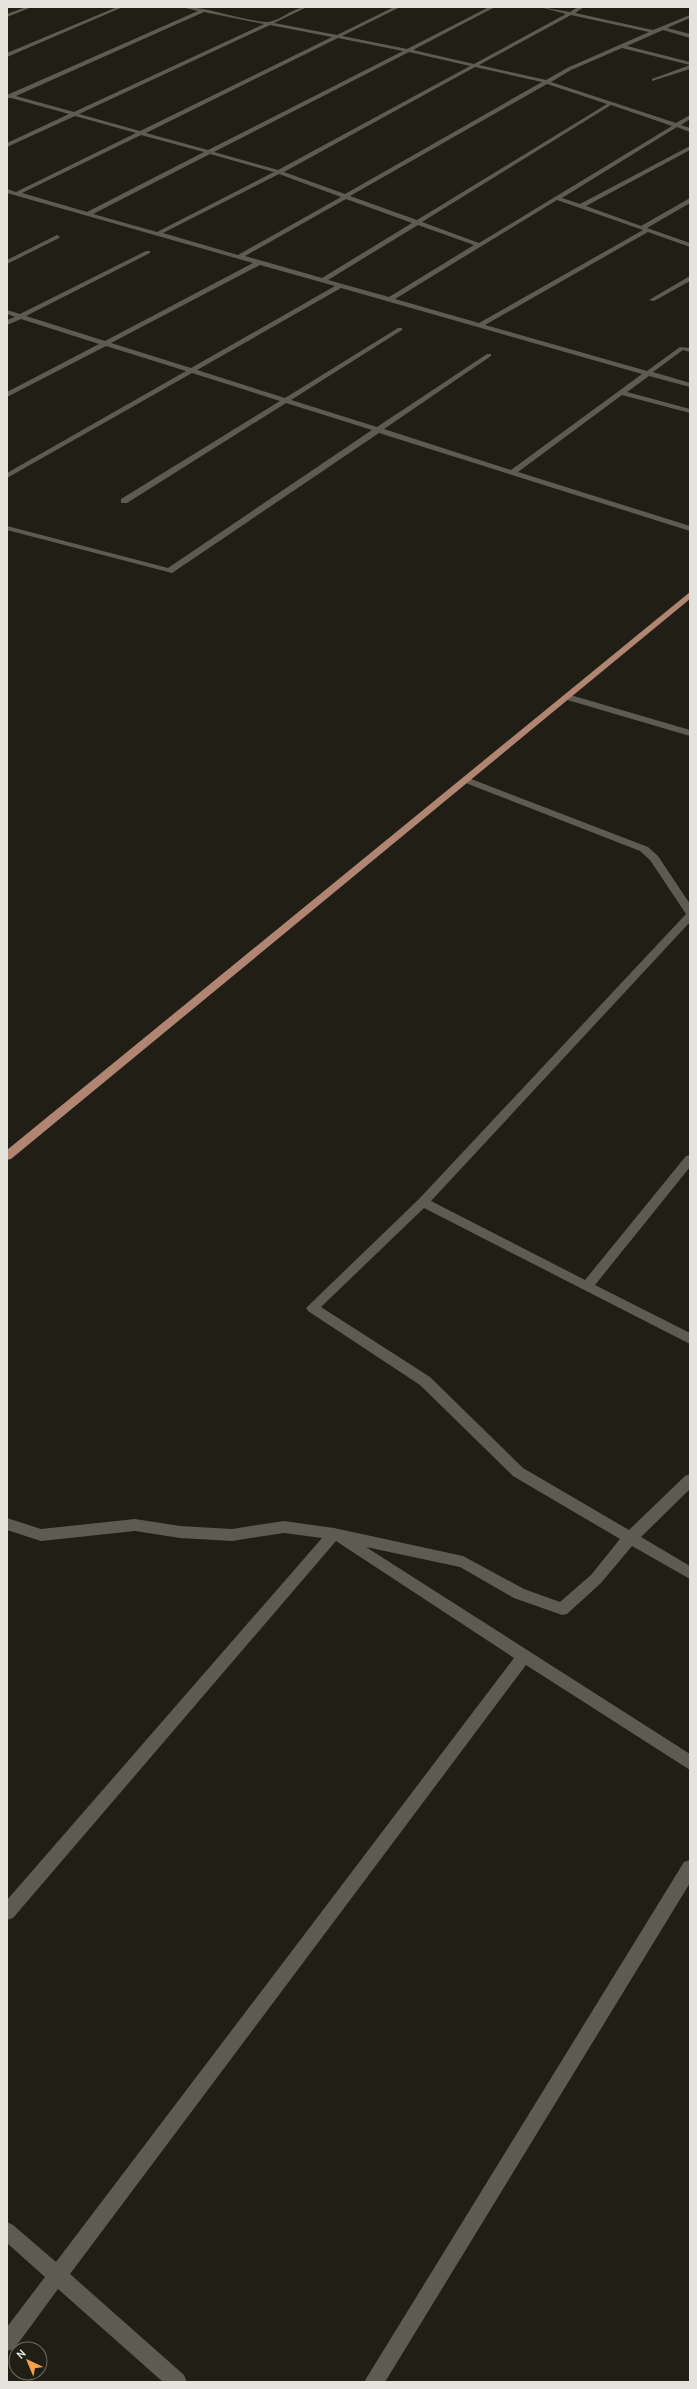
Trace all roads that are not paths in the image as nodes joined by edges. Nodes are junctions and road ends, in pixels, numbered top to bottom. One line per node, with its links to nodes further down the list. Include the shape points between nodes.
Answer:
1 (30, 7): 12 (street)
2 (121, 7): 21 (street)
3 (184, 7): 10 (street)
4 (212, 7): 10 (street)
5 (305, 7): 14 (street)
6 (398, 7): 17 (street)
7 (493, 7): 20 (street)
8 (542, 7): 11 (street)
9 (582, 7): 11 (street)
10 (204, 11): 14 (street); 27 (street)
11 (570, 12): 16 (street); 23 (street)
12 (7, 16)
13 (690, 16): 15 (street)
14 (270, 23): 17 (street); 29 (street)
15 (662, 28): 16 (street); 18 (street)
16 (654, 32): 19 (street)
17 (337, 36): 20 (street); 33 (street)
18 (690, 36)
19 (622, 46): 22 (street); 26 (street, via 569,69)
20 (406, 50): 23 (street); 36 (street)
21 (7, 55)
22 (690, 64)
23 (476, 66): 26 (street); 37 (street)
24 (690, 67): 25 (street)
25 (654, 80)
26 (547, 82): 28 (street); 40 (street)
27 (9, 97): 29 (street)
28 (610, 104): 31 (street); 45 (street)
29 (75, 114): 33 (street); 34 (street)
30 (690, 117): 31 (street)
31 (677, 125): 32 (street); 41 (street)
32 (690, 130)
33 (141, 133): 36 (street); 39 (street)
34 (7, 145)
35 (690, 148): 43 (street)
36 (208, 152): 37 (street); 44 (street)
37 (279, 172): 40 (street); 47 (street)
38 (7, 191): 39 (street)
39 (16, 194): 44 (street)
40 (347, 196): 45 (street); 52 (street)
41 (557, 198): 43 (street); 49 (street)
42 (690, 200): 46 (street)
43 (581, 206): 46 (street)
44 (88, 214): 47 (street)
45 (417, 222): 49 (street); 56 (street)
46 (645, 229): 50 (street); 63 (street)
47 (157, 234): 52 (street)
48 (58, 237): 53 (street)
49 (479, 245): 58 (street)
50 (690, 245)
51 (148, 252): 61 (street)
52 (239, 257): 54 (street)
53 (7, 262)
54 (258, 263): 56 (street); 65 (street)
55 (690, 278): 59 (street)
56 (322, 281): 57 (street)
57 (340, 286): 58 (street); 68 (street)
58 (389, 300): 63 (street)
59 (652, 300)
60 (7, 312): 61 (street)
61 (20, 317): 62 (street); 65 (street)
62 (7, 323)
63 (478, 326): 69 (street)
64 (400, 329): 73 (street)
65 (104, 343): 68 (street); 72 (street)
66 (690, 350): 69 (street, via 682,348)
67 (489, 355): 75 (street)
68 (189, 370): 73 (street); 77 (street)
69 (647, 374): 70 (street); 71 (street)
70 (690, 385)
71 (622, 392): 74 (street); 76 (street)
72 (7, 395)
73 (284, 400): 75 (street); 78 (street)
74 (690, 410)
75 (377, 430): 76 (street); 79 (street, via 170,571)
76 (512, 473): 80 (street)
77 (7, 476)
78 (124, 501)
79 (7, 528)
80 (690, 529)
81 (690, 596): 82 (main road)
82 (567, 697): 83 (street); 84 (main road)
83 (690, 733)
84 (466, 780): 85 (street, via 644,849 654,858); 87 (main road)
85 (690, 912)
86 (690, 916): 89 (street)
87 (7, 1156)
88 (690, 1159): 90 (street)
89 (423, 1202): 90 (street); 95 (street, via 312,1308 425,1381 518,1472)
90 (587, 1286): 91 (street)
91 (690, 1339)
92 (690, 1480): 95 (street)
93 (7, 1524): 94 (street, via 41,1535 135,1525 180,1532 225,1534 284,1527)
94 (334, 1534): 95 (street, via 462,1562 519,1594 562,1609 596,1579); 97 (street); 100 (street)
95 (630, 1538): 96 (street)
96 (690, 1573)
97 (524, 1656): 98 (street); 102 (street)
98 (690, 1763)
99 (690, 1868): 105 (street)
100 (7, 1912)
101 (7, 2231): 102 (street)
102 (57, 2276): 103 (street); 104 (street)
103 (7, 2342)
104 (177, 2382)
105 (374, 2382)

